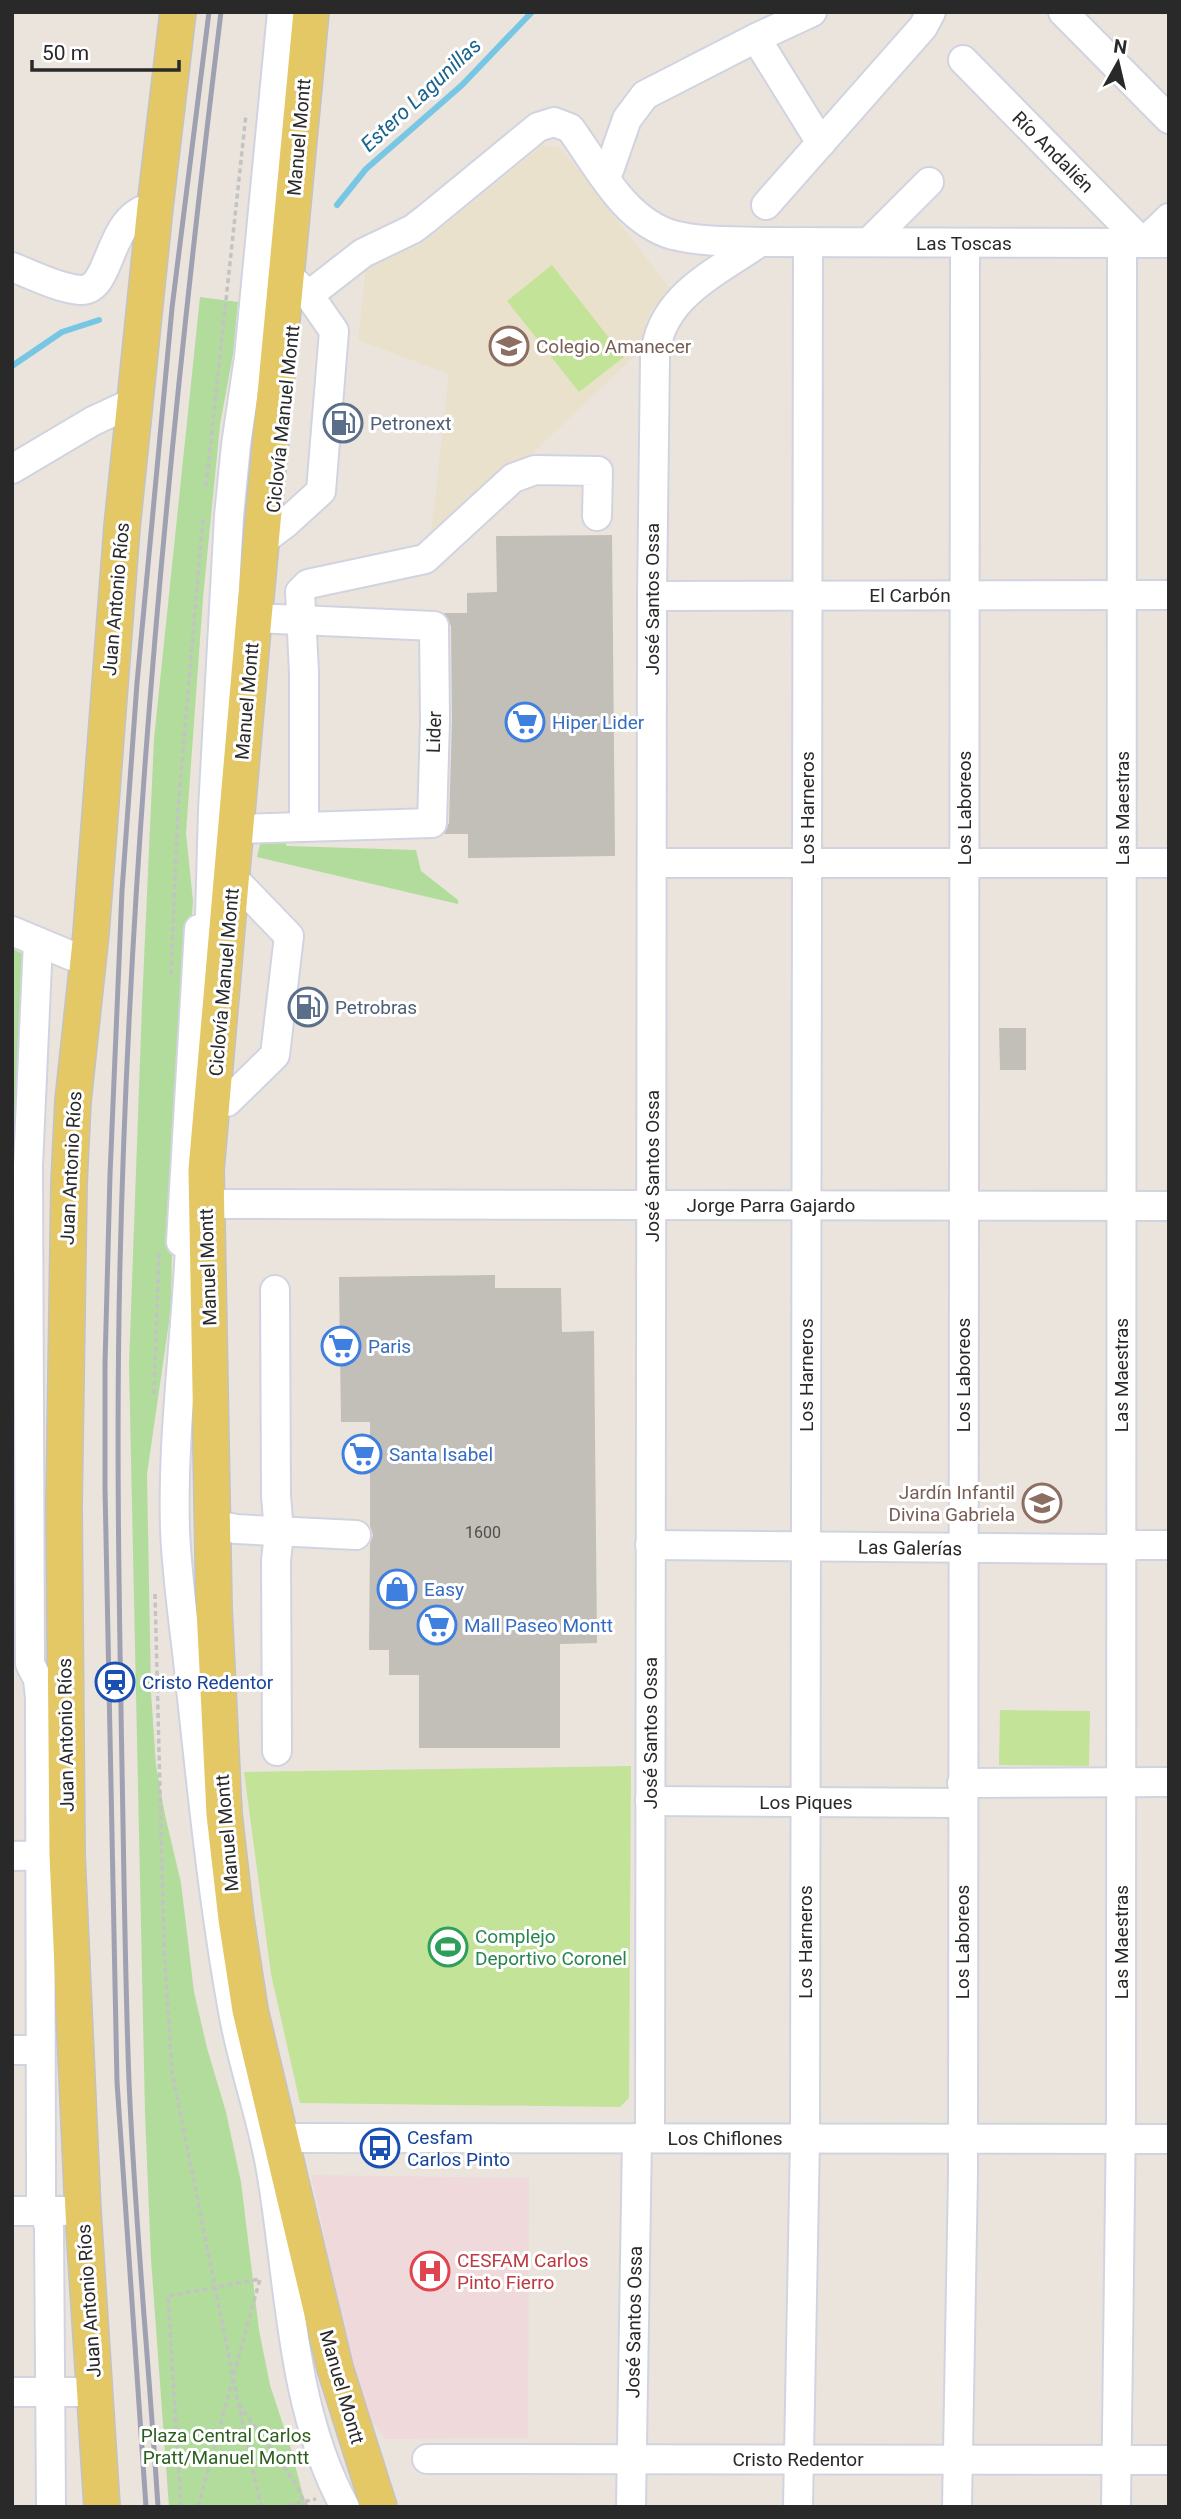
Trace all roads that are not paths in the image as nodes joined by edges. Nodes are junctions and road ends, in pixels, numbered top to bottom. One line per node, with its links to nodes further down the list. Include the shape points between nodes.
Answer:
1 (178, 12): 15 (main road, Juan Antonio Ríos)
2 (272, 12): 93 (street, Manuel Montt, via 214,577 198,823 199,950 167,1475 168,1562 188,1773 211,1947 228,2043 264,2186 284,2345)
3 (282, 12): 93 (street, Manuel Montt, via 229,516 175,1530 202,1791 233,2012 271,2166 286,2288 304,2386 324,2458)
4 (311, 12): 23 (main road, Manuel Montt)
5 (813, 12): 8 (street)
6 (931, 12): 11 (street, via 923,27)
7 (1063, 12): 10 (street)
8 (756, 38): 11 (street); 12 (street, via 645,95 627,118)
9 (963, 60): 21 (street, Río Andalién)
10 (1169, 119)
11 (821, 143): 14 (street)
12 (607, 178): 17 (street, Las Toscas, via 633,212 671,234 698,240); 23 (street, Las Toscas, via 570,128 546,124 413,229)
13 (929, 182): 19 (street)
14 (766, 205)
15 (155, 208): 22 (street, via 142,209 130,218 100,277 89,288 77,289); 24 (main road, Juan Antonio Ríos)
16 (1169, 218): 21 (street)
17 (760, 242): 18 (street, Las Toscas); 32 (street, José Santos Ossa, via 683,296 658,334)
18 (808, 242): 19 (street, Las Toscas); 29 (street, Los Harneros)
19 (869, 242): 20 (street, Las Toscas)
20 (965, 243): 21 (street, Las Toscas); 30 (street, Los Laboreos)
21 (1145, 243): 28 (street, Las Maestras)
22 (12, 267)
23 (298, 285): 27 (main road, Manuel Montt); 27 (street, via 334,331 321,491)
24 (134, 402): 25 (street); 44 (main road, Juan Antonio Ríos)
25 (12, 468)
26 (597, 516): 34 (street, via 598,471 535,470 513,478 425,559 308,584 299,592)
27 (262, 541): 33 (main road, Manuel Montt)
28 (1122, 594): 30 (street, El Carbón); 31 (street, El Carbón); 40 (street, Las Maestras)
29 (807, 595): 30 (street, El Carbón); 32 (street, El Carbón); 38 (street, Los Harneros)
30 (964, 595): 39 (street, Los Laboreos)
31 (1169, 595)
32 (652, 596): 37 (street, José Santos Ossa)
33 (254, 618): 34 (street, Lider); 36 (main road, Manuel Montt)
34 (301, 619): 35 (street); 35 (street, Lider, via 433,625 435,676 432,822)
35 (304, 827): 36 (street, Lider)
36 (236, 830): 42 (main road, Manuel Montt)
37 (652, 863): 38 (street); 49 (street, José Santos Ossa)
38 (807, 863): 39 (street); 50 (street, Los Harneros)
39 (964, 863): 40 (street); 51 (street, Los Laboreos)
40 (1122, 863): 41 (street); 52 (street, Las Maestras)
41 (1169, 863)
42 (232, 877): 45 (main road, Manuel Montt); 45 (street, via 289,936 275,1055 227,1102)
43 (25, 936): 44 (street); 46 (street)
44 (89, 963): 47 (main road, Juan Antonio Ríos)
45 (213, 1104): 48 (main road, Manuel Montt)
46 (21, 1148): 47 (street); 55 (street)
47 (70, 1150): 57 (main road, Juan Antonio Ríos)
48 (206, 1204): 49 (street, Jorge Parra Gajardo); 58 (main road, Manuel Montt)
49 (652, 1205): 50 (street, Jorge Parra Gajardo); 61 (street, José Santos Ossa)
50 (806, 1205): 51 (street, Jorge Parra Gajardo); 63 (street, Los Harneros)
51 (963, 1206): 52 (street, Jorge Parra Gajardo); 65 (street, Los Laboreos)
52 (1122, 1206): 53 (street, Jorge Parra Gajardo); 64 (street, Las Maestras)
53 (1169, 1206)
54 (275, 1290): 59 (street)
55 (20, 1334): 56 (street)
56 (20, 1504): 57 (street); 66 (street)
57 (64, 1505): 73 (main road, Juan Antonio Ríos)
58 (212, 1524): 59 (street); 75 (main road, Manuel Montt, via 227,1851 250,2010)
59 (279, 1532): 60 (street); 67 (street)
60 (356, 1535)
61 (650, 1545): 63 (street, Las Galerías); 71 (street, José Santos Ossa)
62 (1169, 1545): 64 (street, Las Galerías)
63 (806, 1547): 65 (street, Las Galerías); 72 (street, Los Harneros)
64 (1121, 1547): 65 (street, Las Galerías); 68 (street, Las Maestras)
65 (963, 1548): 70 (street, Los Laboreos)
66 (21, 1664): 73 (street, via 38,1679 40,1698)
67 (277, 1751)
68 (1121, 1783): 69 (street, Los Piques); 70 (street, Los Piques); 79 (street, Las Maestras)
69 (1169, 1783)
70 (962, 1793): 72 (street, Los Piques); 78 (street, Los Laboreos)
71 (650, 1801): 72 (street, Los Piques); 76 (street, José Santos Ossa)
72 (805, 1802): 77 (street, Los Harneros)
73 (40, 1856): 74 (street); 83 (main road, Juan Antonio Ríos)
74 (26, 2050): 82 (street)
75 (281, 2138): 76 (street, Los Chiflones); 96 (main road, Manuel Montt, via 335,2368)
76 (643, 2138): 77 (street, Los Chiflones); 88 (street, José Santos Ossa)
77 (805, 2138): 78 (street, Los Chiflones); 89 (street, Los Harneros)
78 (962, 2138): 79 (street, Los Chiflones); 90 (street, Los Laboreos)
79 (1121, 2138): 80 (street, Los Chiflones); 91 (street, Las Maestras)
80 (1169, 2138)
81 (12, 2211): 82 (street)
82 (44, 2211): 83 (street); 85 (street, via 49,2227)
83 (83, 2212): 86 (main road, Juan Antonio Ríos)
84 (12, 2392): 85 (street)
85 (50, 2392): 86 (street); 94 (street)
86 (94, 2392): 95 (main road, Juan Antonio Ríos)
87 (427, 2459): 88 (street, Cristo Redentor)
88 (632, 2459): 89 (street, Cristo Redentor); 97 (street, José Santos Ossa)
89 (799, 2459): 90 (street, Cristo Redentor); 98 (street, Los Harneros)
90 (958, 2459): 91 (street, Cristo Redentor); 99 (street, Los Laboreos)
91 (1117, 2460): 92 (street, Cristo Redentor); 100 (street, Las Maestras)
92 (1169, 2460)
93 (321, 2504)
94 (51, 2507)
95 (102, 2507)
96 (379, 2507)
97 (631, 2507)
98 (798, 2507)
99 (957, 2507)
100 (1116, 2507)

